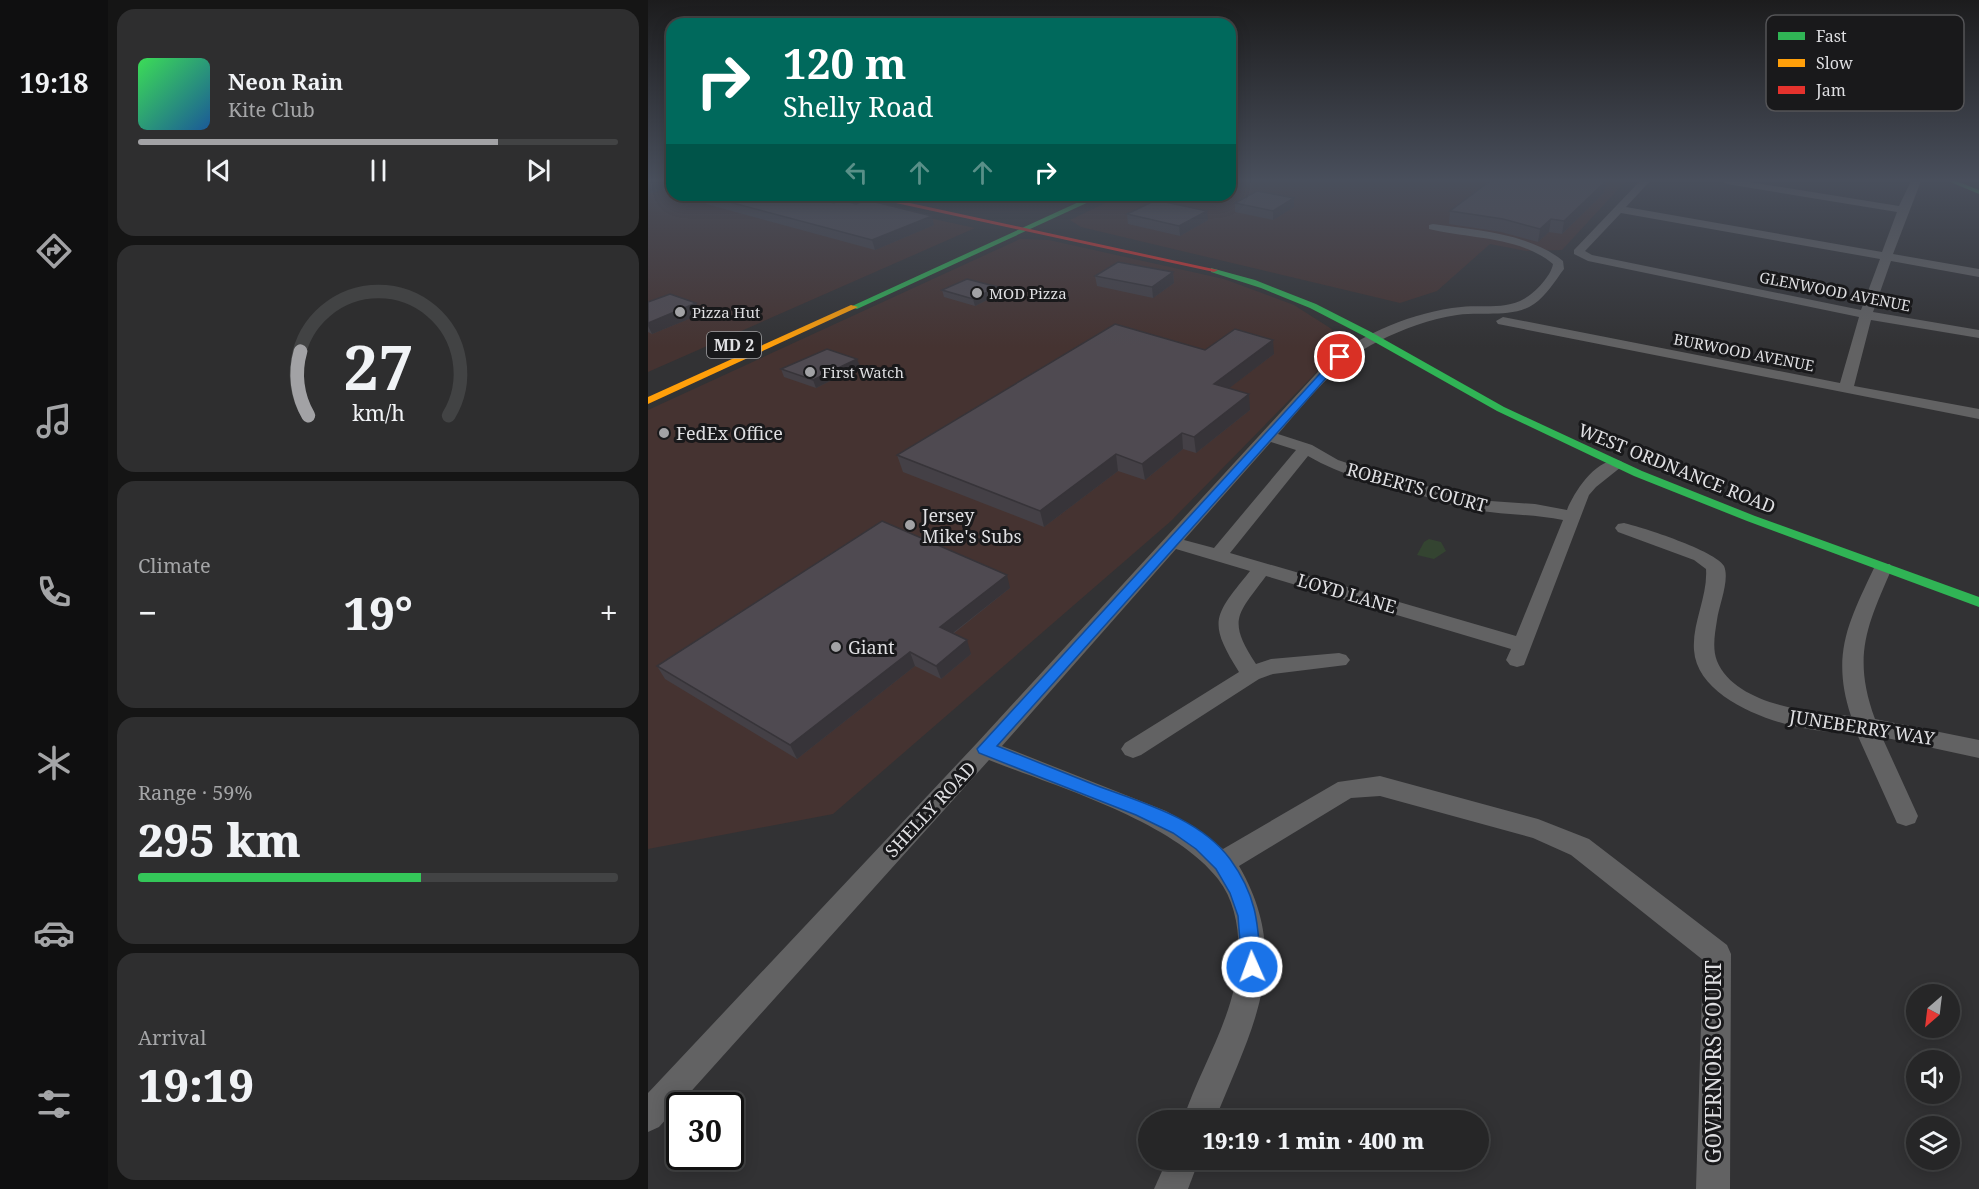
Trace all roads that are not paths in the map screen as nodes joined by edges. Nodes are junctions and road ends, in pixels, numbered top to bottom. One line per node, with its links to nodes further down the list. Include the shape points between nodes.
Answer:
1 (977, 236): 9 (main road, MD 2)
2 (995, 236): 17 (main road, MD 2)
3 (1068, 236): 16 (main road, WEST ORDNANCE ROAD, via 1227,274 1312,306)
4 (1093, 236): 16 (main road, WEST ORDNANCE ROAD, via 1260,276 1323,300 1361,321)
5 (1480, 236): 16 (street, SHELLY ROAD, via 1536,248 1555,258 1558,269 1529,302 1516,307 1458,311)
6 (1592, 236): 12 (street, GLENWOOD AVENUE, via 1578,251 1588,258)
7 (1768, 236): 10 (street)
8 (1894, 236): 10 (street)
9 (937, 254)
10 (1886, 258): 11 (street); 12 (street)
11 (1979, 273)
12 (1866, 315): 15 (street, GLENWOOD AVENUE); 18 (street)
13 (794, 317): 17 (main road, via 796,325 790,329 729,357)
14 (1503, 321): 18 (street, BURWOOD AVENUE)
15 (1979, 334)
16 (1375, 338): 21 (street, SHELLY ROAD, via 1331,366); 23 (main road, WEST ORDNANCE ROAD, via 1492,406)
17 (704, 376): 19 (main road, MD 2)
18 (1846, 389): 20 (street, BURWOOD AVENUE)
19 (648, 401)
20 (1979, 414)
21 (1268, 436): 22 (street, ROBERTS COURT); 26 (street, SHELLY ROAD)
22 (1306, 448): 24 (street, ROBERTS COURT, via 1332,464 1475,505); 27 (street)
23 (1615, 464): 24 (street, via 1590,483); 29 (main road, WEST ORDNANCE ROAD)
24 (1572, 516): 28 (street, LOYD LANE, via 1520,652)
25 (1624, 528): 33 (street, JUNEBERRY WAY, via 1701,555 1715,567 1705,650 1711,669 1722,682 1752,702 1794,718)
26 (1172, 542): 27 (street, LOYD LANE); 34 (street, SHELLY ROAD)
27 (1218, 555): 28 (street, LOYD LANE)
28 (1263, 568): 32 (street, via 1235,606 1227,625)
29 (1883, 568): 30 (main road, WEST ORDNANCE ROAD); 33 (street, via 1862,615 1853,648 1854,684)
30 (1979, 602)
31 (1339, 660): 32 (street, via 1271,667)
32 (1251, 674): 35 (street)
33 (1866, 726): 36 (street, JUNEBERRY WAY); 37 (street)
34 (985, 749): 38 (street, via 1142,810 1202,843); 40 (street, SHELLY ROAD)
35 (1133, 749)
36 (1979, 749)
37 (1906, 816)
38 (1222, 863): 39 (street, via 1248,916 1252,967 1231,1042); 43 (street, GOVERNORS COURT, via 1327,799 1361,786 1380,786 1461,807 1538,829 1580,847 1717,954)
39 (1203, 1110)
40 (648, 1116)
41 (1179, 1170): 42 (street)
42 (1171, 1189)
43 (1713, 1189)

